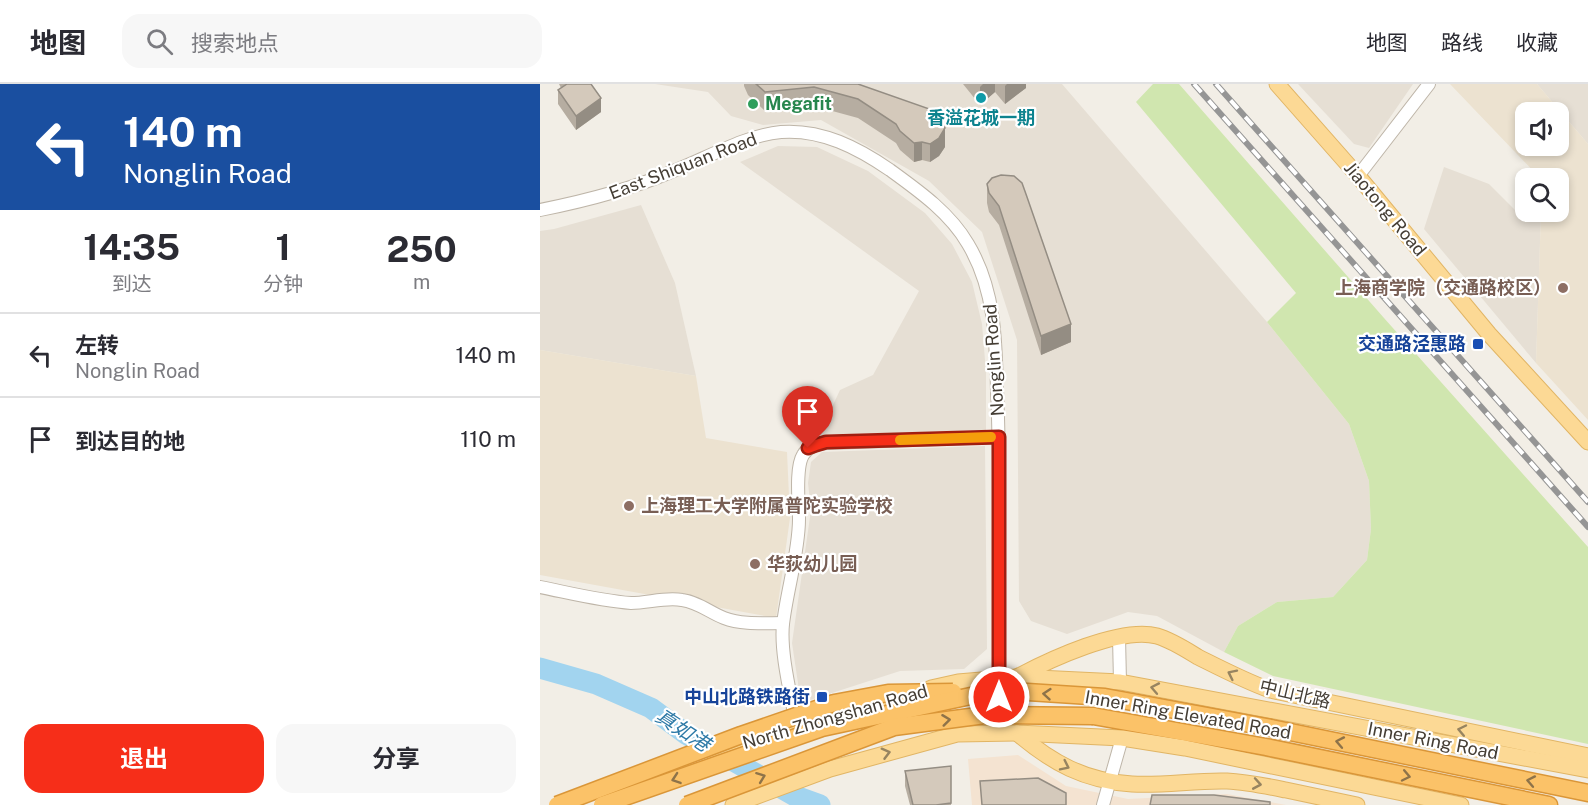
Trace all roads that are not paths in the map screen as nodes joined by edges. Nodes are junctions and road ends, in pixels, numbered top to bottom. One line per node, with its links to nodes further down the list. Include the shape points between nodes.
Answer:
1 (1277, 84): 3 (main road, Jiaotong Road)
2 (1429, 84): 3 (street)
3 (1358, 176): 7 (main road, Jiaotong Road, via 1489,334)
4 (919, 191): 5 (street, East Shiquan Road, via 883,165 831,138 783,132 749,140 640,185); 6 (street, Nonglin Road, via 951,221 968,244 988,291 996,333)
5 (540, 210)
6 (999, 437): 9 (street, Nonglin Road, via 826,442 808,448 800,462 799,520); 11 (street)
7 (1588, 442)
8 (540, 587): 9 (street, via 622,602 679,599 733,621)
9 (783, 623): 14 (street, Nonglin Road)
10 (1119, 637): 12 (street); 13 (main road, 中山北路, via 1044,663); 18 (main road, 中山北路, one-way to 10, via 1270,690 1234,676 1168,640 1132,634)
11 (999, 679): 13 (main road, North Zhongshan Road); 14 (main road, North Zhongshan Road, via 958,682 896,695); 16 (street)
12 (1120, 682): 13 (main road, North Zhongshan Road); 19 (main road, North Zhongshan Road, one-way to 12)
13 (1014, 684): 21 (highway, Inner Ring Elevated Road, one-way to 13, bridge, via 1271,728); 23 (highway, bridge, via 888,693 834,703); 24 (highway, Inner Ring Elevated Road, one-way to 24, bridge, via 822,728)
14 (796, 727): 22 (main road, North Zhongshan Road)
15 (1017, 733): 16 (main road); 17 (main road); 20 (main road, one-way to 20, via 1067,768)
16 (999, 734): 26 (main road, one-way to 16, via 830,769 957,734)
17 (1122, 738): 20 (street); 29 (main road)
18 (1588, 756)
19 (1588, 770)
20 (1110, 781): 27 (street); 28 (main road, one-way to 28, via 1246,782)
21 (1588, 793)
22 (551, 805)
23 (557, 805)
24 (602, 805)
25 (687, 805): 30 (highway, Inner Ring Elevated Road, one-way to 30, bridge, via 894,727 985,715 1094,716)
26 (733, 805)
27 (1103, 805)
28 (1357, 805)
29 (1461, 805)
30 (1549, 805)

